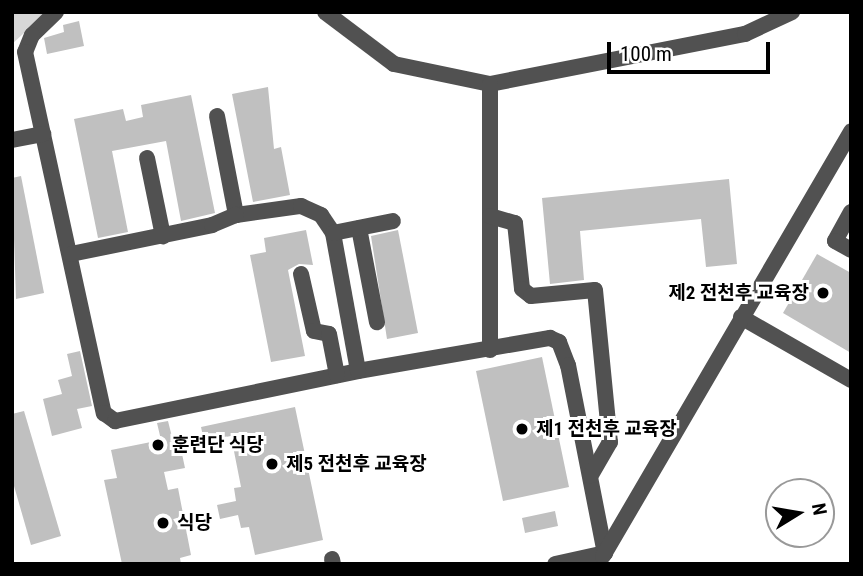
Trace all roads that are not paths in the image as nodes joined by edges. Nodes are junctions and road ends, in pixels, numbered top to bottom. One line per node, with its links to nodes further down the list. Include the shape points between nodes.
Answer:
1 (56, 12): 7 (street, via 32,35 25,52)
2 (325, 12): 4 (street, via 394,64)
3 (792, 12): 4 (street, via 746,34)
4 (490, 84): 12 (street)
5 (217, 116): 11 (street)
6 (851, 131): 22 (street)
7 (43, 134): 8 (street); 18 (street)
8 (12, 140)
9 (147, 158): 16 (street)
10 (851, 212): 17 (street, via 835,241)
11 (236, 215): 15 (street, via 301,205 321,215); 16 (street)
12 (490, 216): 24 (street); 28 (street, via 515,223 522,289 531,296 596,290 610,442)
13 (393, 221): 14 (street)
14 (359, 228): 15 (street); 20 (street)
15 (333, 233): 21 (street)
16 (163, 236): 18 (street)
17 (851, 250)
18 (71, 254): 26 (street, via 100,404 115,421)
19 (301, 274): 26 (street, via 314,331 329,334)
20 (370, 287): 21 (street); 23 (street)
21 (344, 292): 25 (street)
22 (741, 317): 27 (street); 29 (street)
23 (377, 322)
24 (490, 351): 25 (street); 28 (street, via 537,338 559,342 568,365)
25 (358, 370): 26 (street)
26 (337, 375)
27 (851, 380)
28 (590, 476): 29 (street)
29 (602, 558): 30 (street)
30 (555, 564)

